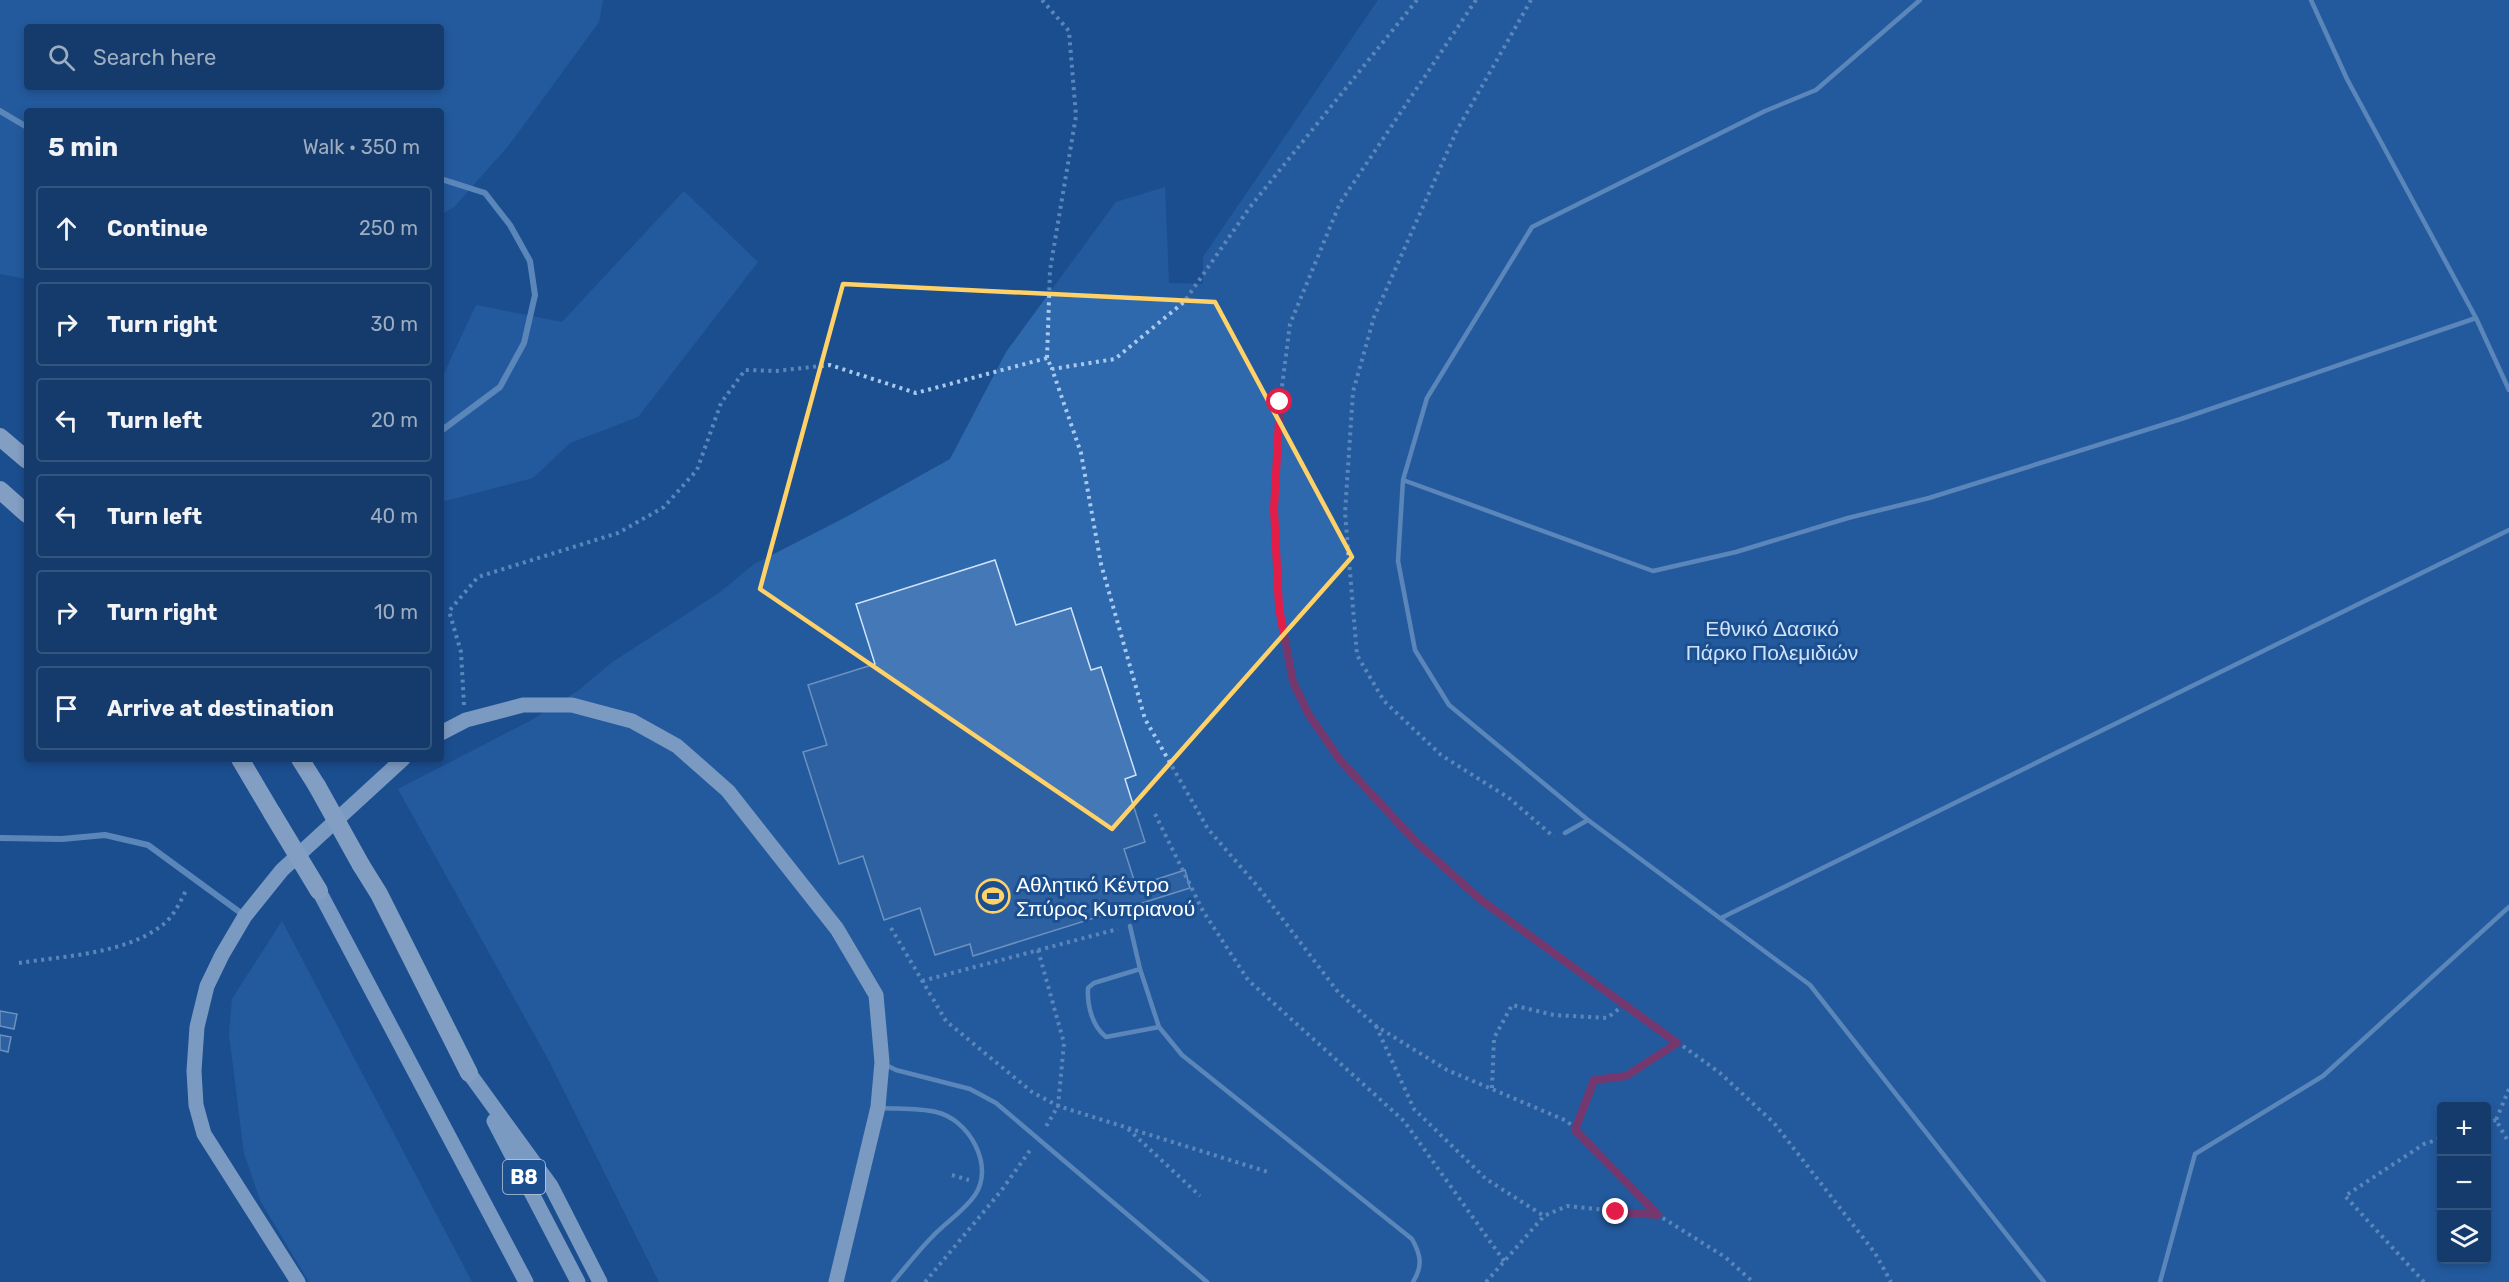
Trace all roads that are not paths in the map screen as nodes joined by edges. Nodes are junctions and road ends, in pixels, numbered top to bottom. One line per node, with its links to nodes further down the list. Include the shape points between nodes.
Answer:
1 (1920, 0): 11 (lane, via 1816,90 1765,111 1532,226 1427,398)
2 (2311, 0): 6 (lane, via 2347,79)
3 (0, 111): 4 (street)
4 (24, 125)
5 (444, 180): 8 (street, via 485,193 510,225 530,261 535,295 524,343 500,387)
6 (2476, 318): 7 (lane); 11 (lane, via 2181,419 1929,498 1653,571)
7 (2509, 390)
8 (444, 429)
9 (0, 437): 10 (highway)
10 (24, 457)
11 (1404, 480): 19 (lane, via 1398,561 1415,650 1449,705)
12 (0, 490): 13 (highway)
13 (24, 511)
14 (2509, 530): 25 (lane)
15 (444, 731): 29 (main road, via 466,720 523,705 572,705 632,721 677,746 728,791 837,929 876,995)
16 (242, 762): 22 (highway, B8, bridge)
17 (302, 762): 30 (highway, B8, bridge, via 379,894)
18 (400, 762): 24 (main road, via 282,870)
19 (1588, 820): 20 (lane); 25 (lane)
20 (1565, 833)
21 (0, 838): 24 (street, via 105,836 148,845)
22 (319, 891): 32 (main road, B8)
23 (2509, 907): 43 (lane, via 2323,1076 2195,1154)
24 (245, 916): 33 (main road, via 207,986 194,1043 196,1105 209,1141)
25 (1721, 918): 42 (lane, via 1810,984)
26 (1130, 926): 27 (lane)
27 (1140, 969): 28 (lane); 28 (lane, via 1088,988 1087,998 1097,1030 1106,1037)
28 (1159, 1028): 41 (lane, via 1182,1055 1412,1239 1420,1255 1419,1272)
29 (882, 1062): 31 (main road); 40 (lane, via 896,1070 970,1089 996,1103)
30 (469, 1073): 36 (main road, B8); 37 (main road, via 551,1186)
31 (878, 1107): 38 (main road); 39 (lane, via 938,1112 952,1119 979,1151 982,1169 975,1195 932,1236)
32 (465, 1169): 34 (main road); 35 (main road, B8)
33 (298, 1282)
34 (519, 1282)
35 (526, 1282)
36 (578, 1282)
37 (600, 1282)
38 (836, 1282)
39 (893, 1282)
40 (1207, 1282)
41 (1413, 1282)
42 (2044, 1282)
43 (2160, 1282)

